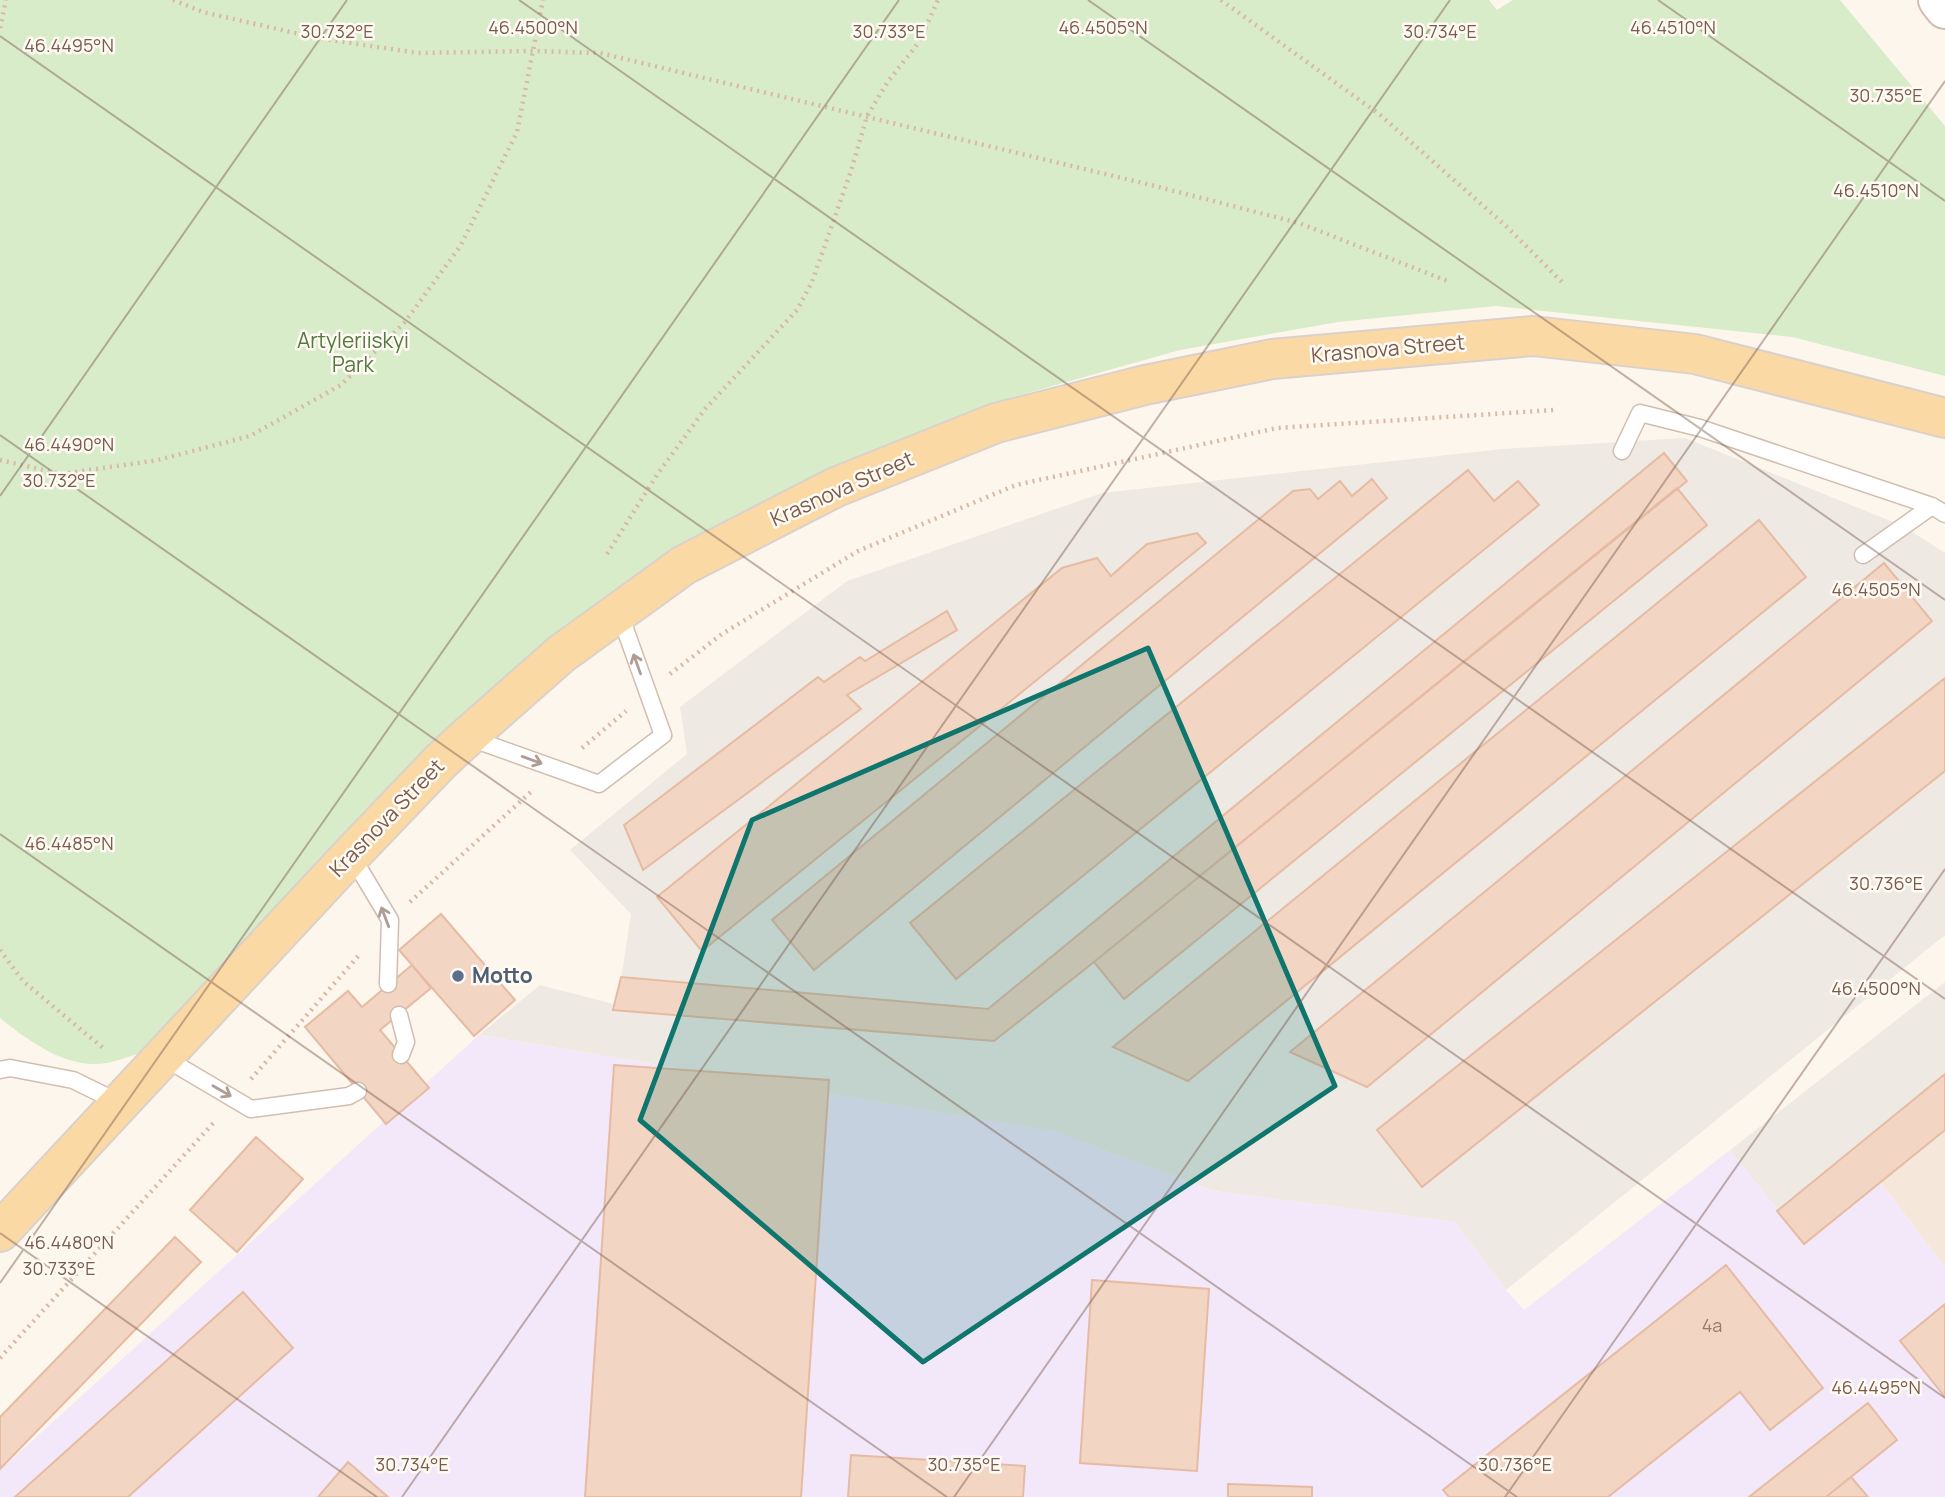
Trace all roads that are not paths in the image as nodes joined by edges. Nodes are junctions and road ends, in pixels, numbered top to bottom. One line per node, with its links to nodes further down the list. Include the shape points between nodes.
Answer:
1 (1938, 0): 2 (street)
2 (1945, 9)
3 (1945, 418): 7 (main road, Krasnova Street, via 1695,354 1533,336 1272,359 996,423 836,487 684,565)
4 (1622, 451): 5 (lane, via 1640,414 1700,428)
5 (1938, 510): 6 (lane)
6 (1864, 555)
7 (619, 612): 8 (main road, Krasnova Street, via 561,654); 8 (lane, one-way to 7, via 598,784 663,735)
8 (467, 737): 9 (main road, Krasnova Street)
9 (351, 855): 10 (lane, one-way to 9, via 390,920); 13 (main road, Krasnova Street)
10 (388, 984)
11 (399, 1014): 12 (lane, via 406,1042)
12 (401, 1055)
13 (163, 1057): 15 (lane, one-way to 15, via 251,1109); 16 (main road, Krasnova Street)
14 (0, 1070): 16 (lane, via 73,1080)
15 (358, 1091)
16 (120, 1103): 17 (main road, Krasnova Street)
17 (0, 1232)

